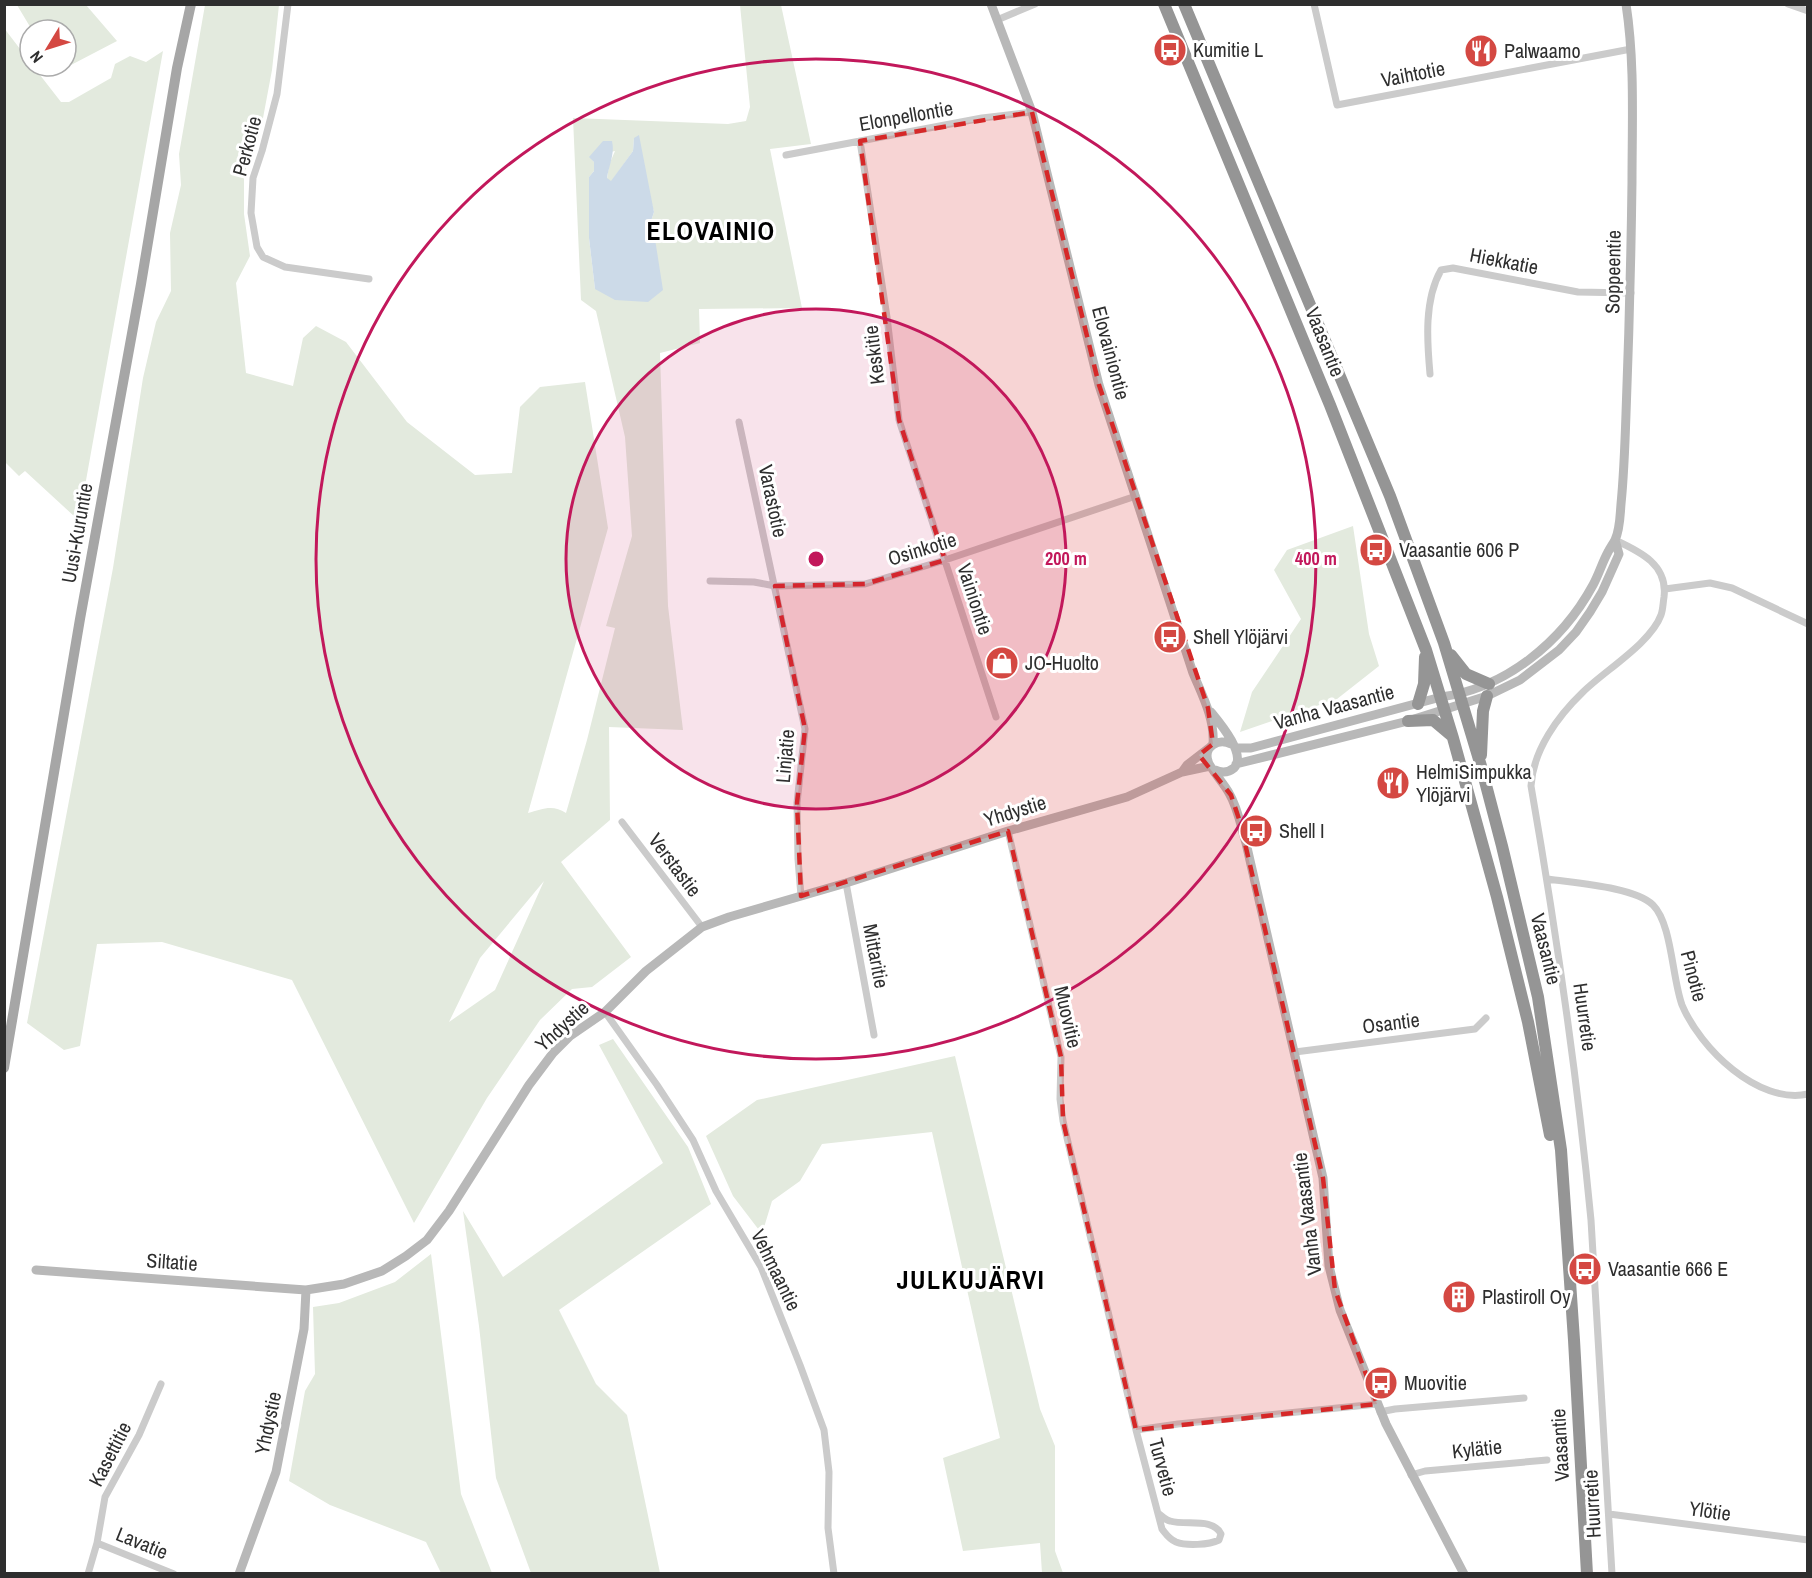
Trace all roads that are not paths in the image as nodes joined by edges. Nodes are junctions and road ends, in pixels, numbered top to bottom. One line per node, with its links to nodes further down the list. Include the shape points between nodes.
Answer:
1 (191, 4): 54 (main road, Uusi-Kuruntie)
2 (288, 4): 16 (street, Perkotie, via 277,94 253,178 251,213 257,247 263,257 285,267)
3 (991, 4): 11 (main road, Elovainiontie)
4 (1035, 4): 11 (street)
5 (1164, 4): 28 (highway, Vaasantie, via 1330,405)
6 (1184, 4): 27 (highway, Vaasantie, via 1390,496)
7 (1314, 4): 12 (street, Vaihtotie, via 1337,105)
8 (1626, 4): 12 (main road, Soppeentie)
9 (1788, 4): 10 (street)
10 (1808, 11)
11 (997, 20): 13 (main road, Elovainiontie)
12 (1631, 50): 17 (main road, Soppeentie)
13 (1032, 112): 14 (street, Elonpellontie); 20 (main road, Elovainiontie, via 1091,356)
14 (860, 141): 15 (street, Elonpellontie); 22 (street, Keskitie, via 899,420)
15 (786, 156)
16 (369, 279)
17 (1631, 294): 18 (street, Hiekkatie, via 1578,291 1453,268 1441,270 1433,283 1430,306); 21 (main road, Soppeentie, via 1624,473)
18 (1430, 374)
19 (739, 422): 24 (street, Varastotie)
20 (1136, 496): 22 (street, Osinkotie); 33 (main road, Elovainiontie)
21 (1615, 540): 25 (street, via 1653,563); 29 (main road, Soppeentie, via 1569,620 1543,648)
22 (945, 560): 24 (street, Osinkotie, via 865,584); 34 (street, Vainiontie)
23 (710, 581): 24 (street, Osinkotie)
24 (775, 586): 48 (street, Linjatie, via 805,729 797,803)
25 (1665, 589): 26 (street, via 1710,583 1732,588); 46 (street, Huurretie, via 1661,616 1653,628 1582,693 1539,752 1531,786)
26 (1808, 624)
27 (1444, 642): 29 (highway, via 1466,674); 30 (highway, Vaasantie)
28 (1426, 650): 31 (highway, Vaasantie); 32 (highway, via 1424,684)
29 (1488, 690): 30 (main road, Soppeentie); 39 (highway)
30 (1460, 700): 31 (main road, Soppeentie); 39 (highway, Vaasantie)
31 (1443, 703): 32 (main road, Vanha Vaasantie); 35 (main road, Vanha Vaasantie); 36 (highway, Vaasantie)
32 (1418, 704): 38 (main road, Vanha Vaasantie, via 1251,748)
33 (1208, 708): 37 (main road, Elovainiontie, via 1214,736); 38 (main road, Elovainiontie)
34 (996, 717)
35 (1408, 721): 36 (highway, via 1433,720); 40 (main road, Vanha Vaasantie)
36 (1453, 738): 56 (highway, Vaasantie, via 1528,1022)
37 (1211, 746): 38 (main road, via 1221,741); 41 (main road, via 1207,758); 42 (main road, Yhdystie)
38 (1234, 746): 40 (main road, via 1238,756)
39 (1481, 766): 56 (highway, Vaasantie, via 1538,997 1561,1150)
40 (1234, 767): 41 (main road, via 1224,772); 43 (main road, Vanha Vaasantie)
41 (1213, 768): 42 (main road, Yhdystie); 43 (main road, Vanha Vaasantie)
42 (1182, 772): 45 (main road, Yhdystie, via 1127,796)
43 (1231, 795): 53 (main road, Vanha Vaasantie)
44 (622, 822): 49 (street, Verstastie)
45 (1008, 831): 47 (main road, Yhdystie); 62 (street, Muovitie, via 1061,1057 1063,1120)
46 (1548, 879): 55 (street, Pinotie, via 1619,890 1652,904 1666,933 1682,1005 1698,1034 1752,1082 1783,1094); 66 (street, Huurretie, via 1573,1047 1591,1220)
47 (846, 883): 48 (main road, Yhdystie); 52 (street, Mittaritie)
48 (801, 896): 49 (main road, Yhdystie)
49 (702, 927): 50 (main road, Yhdystie, via 646,971)
50 (605, 1012): 58 (main road, Yhdystie, via 552,1053 427,1240 382,1271 344,1284); 72 (street, Vehmaantie, via 693,1140 716,1191 765,1278 801,1365 824,1430)
51 (1486, 1018): 53 (street, Osantie, via 1475,1029)
52 (874, 1035)
53 (1295, 1052): 61 (main road, Vanha Vaasantie, via 1323,1178 1329,1266 1340,1310)
54 (4, 1068)
55 (1808, 1094)
56 (1564, 1207): 74 (highway, Vaasantie)
57 (36, 1270): 58 (main road, Siltatie)
58 (306, 1290): 71 (main road, Yhdystie, via 304,1329 276,1472)
59 (161, 1384): 68 (street, Kasettitie, via 105,1497)
60 (1524, 1398): 61 (street)
61 (1379, 1408): 62 (street); 64 (main road, Vanha Vaasantie)
62 (1136, 1430): 65 (street, Turvetie)
63 (1547, 1460): 64 (street, Kylätie)
64 (1411, 1475): 73 (main road, Vanha Vaasantie)
65 (1158, 1513): 65 (street, Turvetie, via 1162,1529 1178,1543 1219,1540 1221,1534 1211,1524 1178,1523)
66 (1609, 1514): 67 (street, Ylötie); 75 (street, Huurretie)
67 (1808, 1540)
68 (97, 1543): 69 (street, Kasettitie); 70 (street, Lavatie)
69 (88, 1574)
70 (174, 1574)
71 (239, 1574)
72 (834, 1574)
73 (1464, 1574)
74 (1587, 1574)
75 (1612, 1574)

